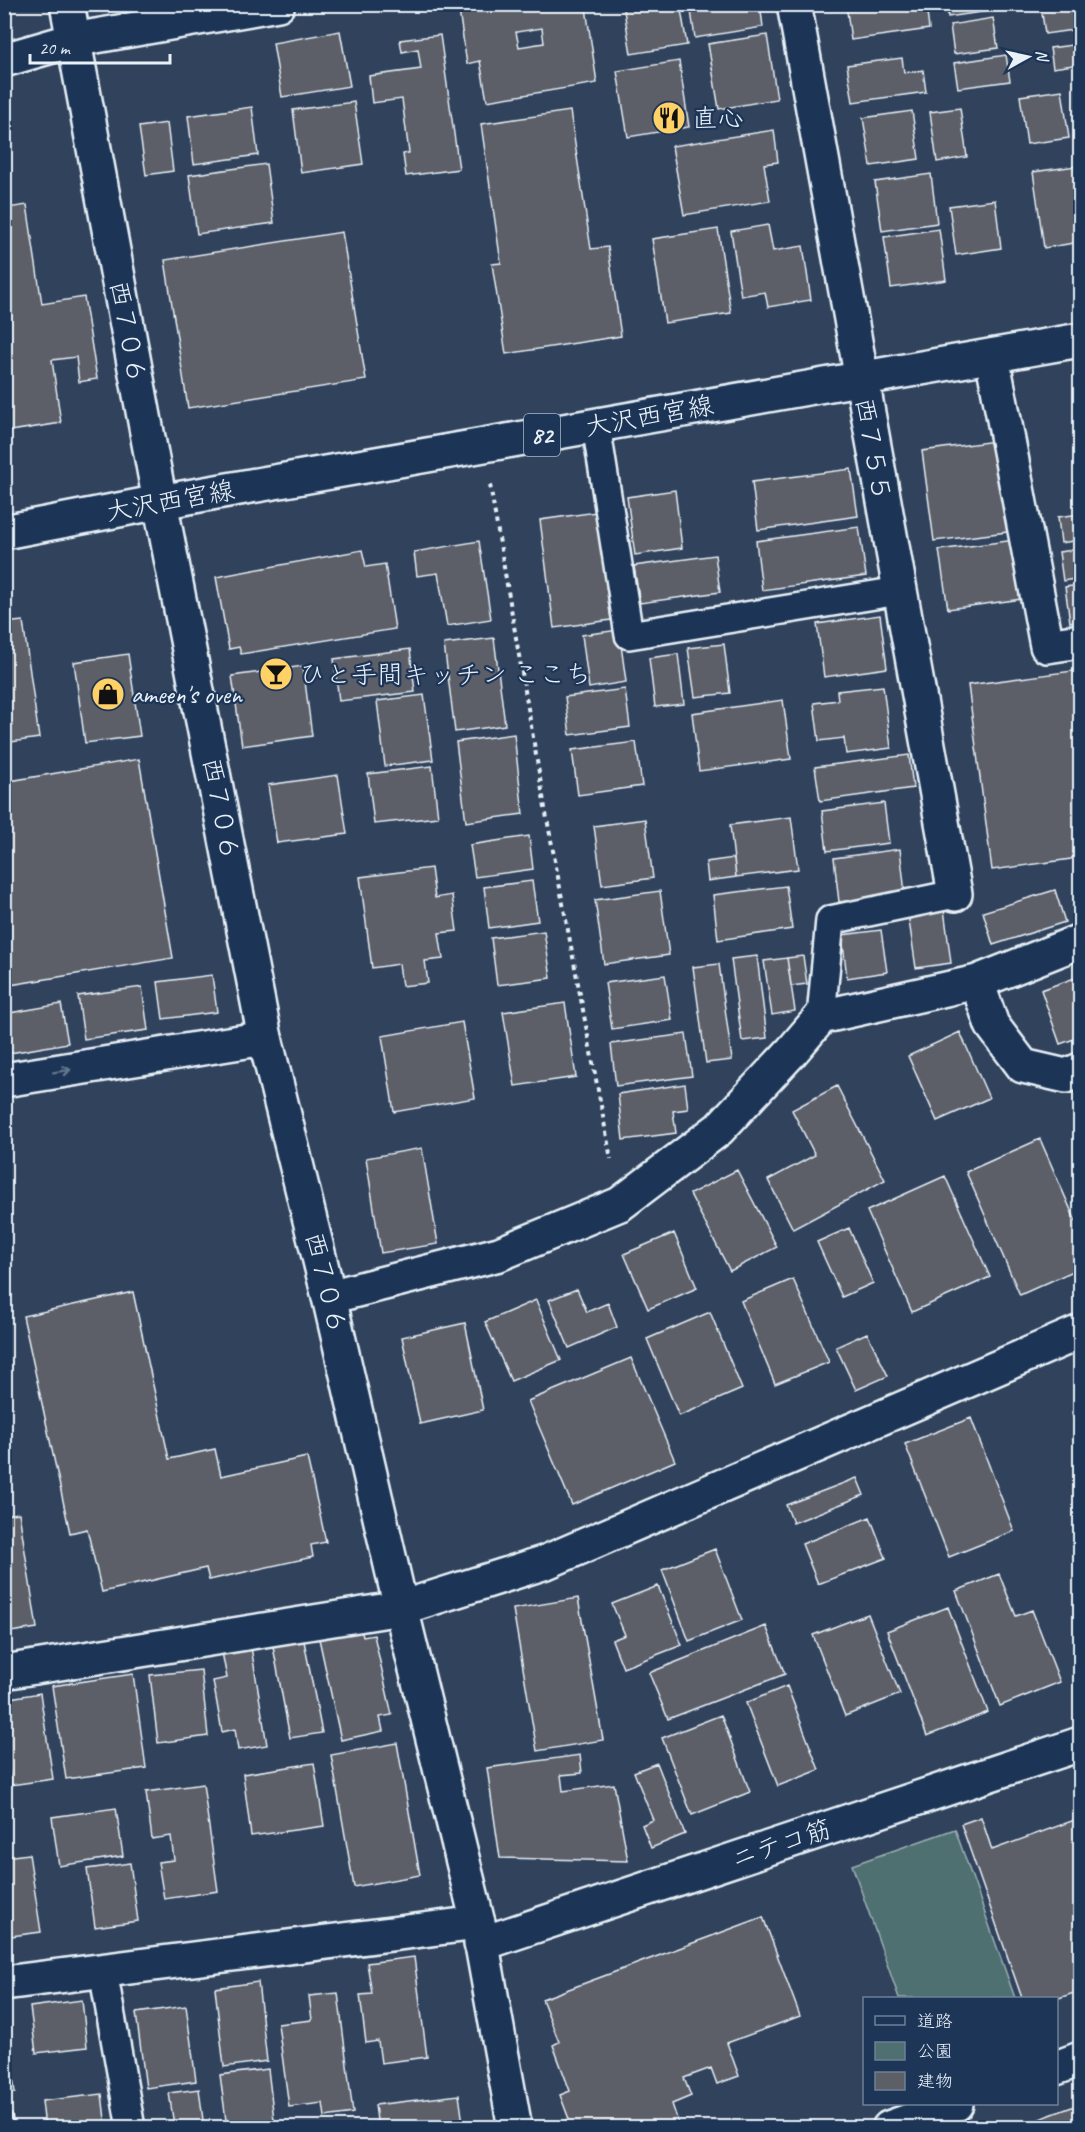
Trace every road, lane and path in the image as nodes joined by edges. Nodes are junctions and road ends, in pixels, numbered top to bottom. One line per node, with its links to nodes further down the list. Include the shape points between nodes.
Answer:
1 (68, 4): 4 (street, 西７０６)
2 (278, 4): 4 (street)
3 (794, 4): 8 (street, 西７５５)
4 (74, 40): 5 (street); 11 (street, 西７０６)
5 (4, 60)
6 (1080, 340): 7 (street, 大沢西宮線 / 82)
7 (992, 356): 8 (street, 大沢西宮線 / 82); 14 (street, via 1047,646)
8 (861, 379): 9 (street, 大沢西宮線 / 82); 13 (street, 西７５５)
9 (596, 425): 10 (street, 大沢西宮線 / 82); 13 (lane, via 629,635)
10 (483, 445): 11 (street, 大沢西宮線 / 82); 22 (path, via 545,808)
11 (160, 502): 12 (street, 大沢西宮線 / 82); 19 (street, 西７０６)
12 (4, 532)
13 (899, 591): 15 (street, 西７５５)
14 (1080, 640)
15 (955, 894): 18 (lane, via 830,920)
16 (1080, 941): 17 (street)
17 (977, 982): 18 (street); 20 (street, via 992,1025 1023,1066 1066,1076)
18 (821, 1017): 22 (street, via 719,1129)
19 (266, 1038): 21 (street, one-way to 19); 23 (street, 西７０６)
20 (1080, 1070)
21 (4, 1080)
22 (620, 1204): 23 (street, via 499,1254)
23 (329, 1297): 25 (street, 西７０６)
24 (1080, 1332): 25 (street, via 546,1562)
25 (401, 1608): 26 (street); 28 (street, 西７０６)
26 (4, 1672)
27 (1080, 1744): 28 (street, ニテコ筋)
28 (479, 1934): 29 (street, ニテコ筋); 35 (street, 西７０６)
29 (103, 1971): 30 (street, ニテコ筋); 34 (lane)
30 (4, 1983)
31 (1080, 2059): 32 (street)
32 (1058, 2067)
33 (950, 2105): 36 (street)
34 (131, 2127)
35 (515, 2127)
36 (889, 2127)

